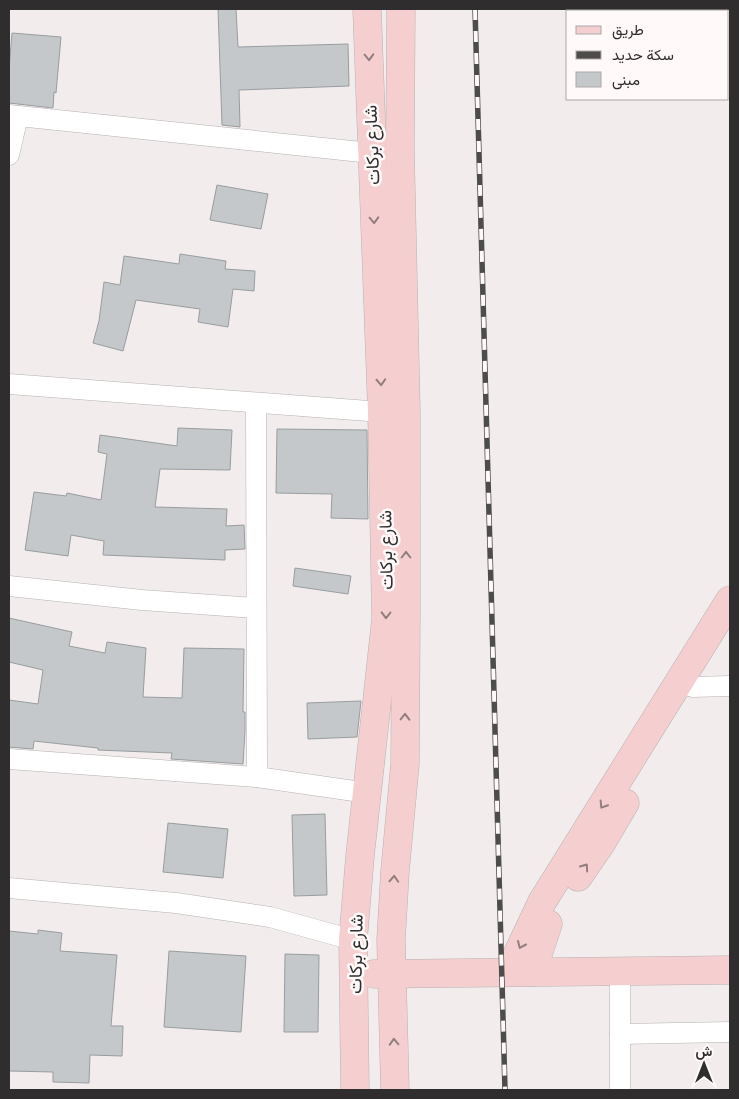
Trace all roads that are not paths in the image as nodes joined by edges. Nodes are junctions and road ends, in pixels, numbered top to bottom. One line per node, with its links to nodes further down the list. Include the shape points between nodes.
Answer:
1 (367, 9): 4 (main road, شارع بركات, one-way to 4)
2 (401, 9): 24 (main road, شارع بركات, one-way to 2, via 391,940 404,764 406,620)
3 (13, 115): 4 (street); 5 (street)
4 (371, 154): 8 (main road, شارع بركات, one-way to 8)
5 (9, 155)
6 (9, 384): 7 (street)
7 (256, 402): 8 (street); 11 (street)
8 (382, 412): 17 (main road, شارع بركات, one-way to 17, via 386,619)
9 (9, 586): 11 (street)
10 (730, 600): 22 (main road, one-way to 22, via 542,902)
11 (255, 608): 16 (street)
12 (730, 631): 14 (main road)
13 (730, 686): 14 (street)
14 (692, 687): 22 (main road, one-way to 14, via 556,910 602,842)
15 (9, 759): 16 (street)
16 (257, 777): 17 (street)
17 (368, 793): 19 (main road, شارع بركات)
18 (9, 888): 19 (street, via 194,906 270,917)
19 (353, 940): 23 (main road, شارع بركات)
20 (620, 970): 21 (main road); 22 (main road); 26 (street)
21 (730, 970)
22 (520, 972): 24 (main road)
23 (354, 974): 24 (main road); 27 (main road, شارع بركات)
24 (392, 974): 28 (main road, شارع بركات, one-way to 24)
25 (730, 1032): 26 (street)
26 (620, 1034): 29 (street)
27 (356, 1090)
28 (395, 1090)
29 (620, 1090)

